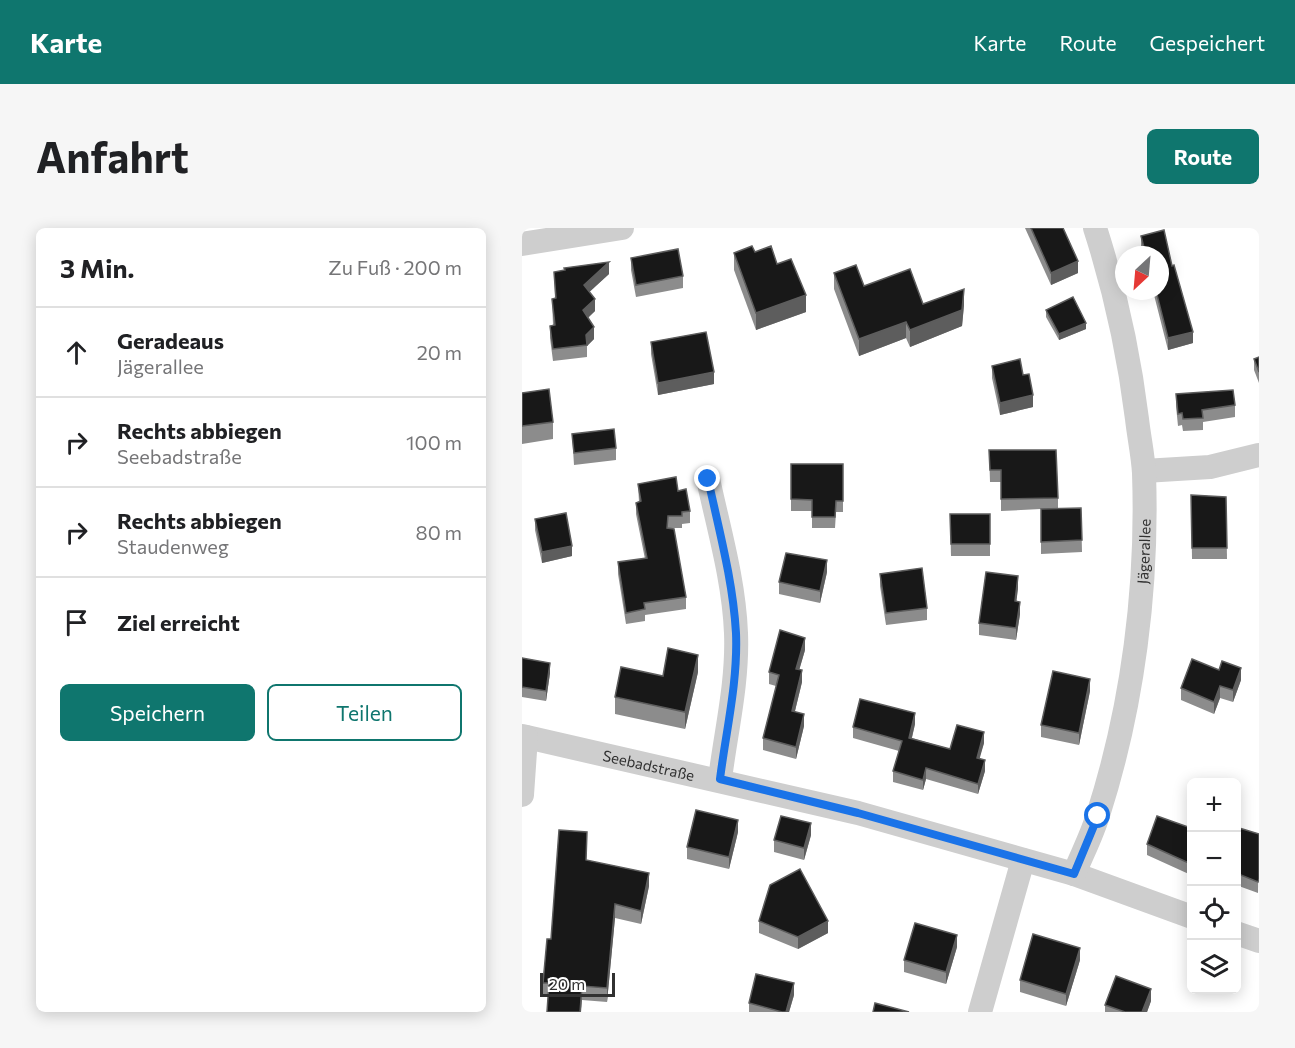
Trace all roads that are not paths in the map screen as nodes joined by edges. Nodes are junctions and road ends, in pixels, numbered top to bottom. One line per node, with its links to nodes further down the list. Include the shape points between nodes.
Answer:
1 (622, 228): 3 (street)
2 (1095, 228): 5 (street, Jägerallee, via 1118,309)
3 (522, 244)
4 (1259, 455): 5 (street, via 1210,467)
5 (1144, 471): 11 (street, Jägerallee, via 1140,608 1123,717 1098,816)
6 (708, 479): 8 (street, via 733,596 736,636)
7 (524, 737): 8 (street, Seebadstraße); 9 (street)
8 (720, 779): 10 (street, Seebadstraße)
9 (522, 795)
10 (1023, 860): 11 (street, Seebadstraße); 15 (street)
11 (1074, 874): 12 (street, Seebadstraße)
12 (1187, 916)
13 (1241, 935): 14 (street)
14 (1259, 941)
15 (980, 1012)

